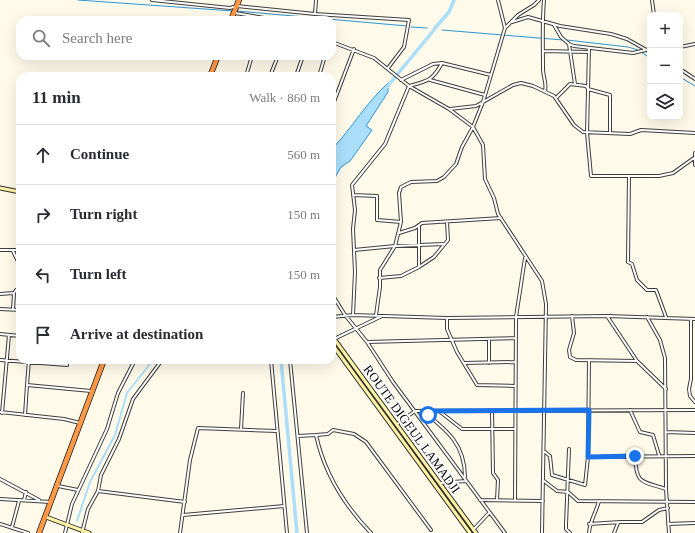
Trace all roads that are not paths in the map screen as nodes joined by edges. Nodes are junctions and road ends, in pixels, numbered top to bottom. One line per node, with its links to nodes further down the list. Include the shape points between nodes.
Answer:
1 (152, 0): 8 (street, via 230,8)
2 (239, 0): 8 (highway)
3 (316, 0): 11 (street)
4 (498, 0): 17 (street)
5 (539, 0): 15 (street)
6 (544, 0): 14 (street)
7 (652, 0): 10 (street)
8 (237, 6): 9 (highway); 11 (street)
9 (234, 12): 12 (highway); 13 (street)
10 (654, 12)
11 (314, 14): 34 (street, via 409,20 404,47)
12 (232, 16)
13 (255, 16)
14 (542, 20): 15 (street, via 528,17); 16 (street); 25 (street)
15 (509, 23): 17 (street)
16 (552, 23): 19 (street); 23 (street, via 610,34)
17 (505, 28): 41 (street)
18 (336, 43): 24 (street)
19 (569, 44): 22 (street); 26 (street)
20 (695, 44): 21 (street)
21 (683, 46)
22 (589, 48): 23 (street, via 633,53); 27 (street)
23 (646, 49)
24 (354, 50): 34 (street, via 374,58); 50 (street)
25 (543, 51): 26 (street); 48 (street)
26 (570, 51): 27 (street); 45 (street)
27 (589, 52): 47 (street)
28 (216, 60): 36 (highway)
29 (251, 60): 37 (street)
30 (276, 60): 38 (street)
31 (302, 60): 39 (street)
32 (324, 60): 40 (street)
33 (442, 62): 41 (street); 43 (street); 44 (street, via 436,75)
34 (388, 69): 43 (street)
35 (683, 71): 42 (street)
36 (212, 72)
37 (247, 72)
38 (272, 72)
39 (297, 72)
40 (320, 72)
41 (491, 75): 49 (street)
42 (695, 79)
43 (401, 80): 46 (street)
44 (430, 80): 46 (street); 49 (street)
45 (575, 85): 47 (street, via 586,86); 51 (street, via 570,84)
46 (409, 86): 53 (street); 64 (street, via 385,144 353,182)
47 (588, 89): 55 (street); 56 (street, via 611,97)
48 (545, 91): 51 (street); 52 (street, via 517,84)
49 (485, 95): 52 (street)
50 (336, 97)
51 (556, 98): 55 (street, via 574,125)
52 (483, 102): 53 (street, via 468,108); 54 (street)
53 (449, 109): 54 (street)
54 (473, 127): 65 (street, via 483,145 486,183); 66 (street, via 462,146 458,162 444,177 428,183 411,182 401,187)
55 (588, 132): 56 (street); 61 (street, via 591,176)
56 (610, 133): 57 (street, via 630,134 641,130)
57 (695, 133)
58 (695, 153): 59 (street)
59 (694, 158): 60 (street); 61 (street, via 673,173 659,176)
60 (695, 165)
61 (629, 176): 96 (street, via 628,262 632,264 637,280 647,290 656,290)
62 (0, 188): 63 (main road)
63 (16, 191)
64 (353, 194): 66 (street, via 377,196 377,220); 74 (street)
65 (501, 218): 67 (street); 78 (street)
66 (401, 222): 69 (street)
67 (448, 222): 68 (street); 70 (street, via 448,240)
68 (419, 225): 69 (street); 71 (street)
69 (399, 233): 72 (street)
70 (444, 244): 71 (street); 79 (street, via 434,257)
71 (419, 245): 72 (street); 79 (street)
72 (395, 246): 74 (street); 80 (street, via 380,270)
73 (0, 250): 75 (street)
74 (354, 250): 87 (street)
75 (13, 251): 76 (street); 77 (street)
76 (16, 251)
77 (16, 257)
78 (525, 258): 91 (street, via 542,281 546,304); 94 (street)
79 (419, 267): 80 (street, via 401,276)
80 (380, 278): 88 (street)
81 (14, 292): 82 (street); 85 (street)
82 (0, 294)
83 (336, 300): 86 (street)
84 (0, 309): 85 (street)
85 (13, 310)
86 (345, 315): 87 (street); 90 (street); 100 (street)
87 (354, 315): 88 (street)
88 (376, 315): 89 (street)
89 (384, 315): 97 (street); 100 (street)
90 (336, 316)
91 (544, 316): 92 (street); 94 (street); 142 (street)
92 (572, 316): 93 (street); 112 (street, via 574,333 568,350 569,355 576,360)
93 (607, 316): 95 (street); 115 (street)
94 (516, 317): 97 (street); 105 (street)
95 (647, 317): 96 (street); 129 (street, via 663,349)
96 (666, 317): 98 (street)
97 (447, 318): 107 (street, via 447,329)
98 (691, 319): 99 (street); 132 (street, via 689,389 690,396)
99 (695, 319)
100 (357, 329): 104 (street); 108 (street)
101 (0, 334): 102 (street)
102 (9, 335): 103 (street); 113 (street)
103 (16, 336)
104 (336, 338)
105 (515, 338): 106 (street); 116 (street)
106 (489, 339): 107 (street); 118 (street)
107 (452, 340): 108 (street); 117 (street)
108 (367, 342): 137 (street)
109 (336, 343): 146 (main road, ROUTE DIGEUL LAMADJI)
110 (336, 349): 210 (main road, ROUTE DIGEUL LAMADJI)
111 (0, 360): 113 (street)
112 (589, 360): 115 (street); 133 (street)
113 (7, 361): 114 (street); 143 (street)
114 (16, 361)
115 (637, 361): 129 (street)
116 (515, 362): 118 (street); 128 (street)
117 (464, 363): 118 (street); 128 (street, via 478,386)
118 (489, 363)
119 (29, 364): 127 (street)
120 (58, 364): 126 (street)
121 (103, 364): 130 (highway)
122 (133, 364): 170 (street, via 118,393 107,429)
123 (159, 364): 171 (street, via 133,399 119,439 101,476)
124 (271, 364): 150 (street)
125 (290, 364): 154 (street)
126 (67, 365)
127 (27, 384): 130 (street); 144 (street)
128 (515, 386): 141 (street)
129 (666, 390): 135 (street)
130 (93, 391): 145 (highway)
131 (243, 393): 147 (street)
132 (695, 402)
133 (589, 410): 134 (street); 142 (street); 161 (street)
134 (630, 410): 135 (street); 157 (street, via 640,432 653,435)
135 (666, 410): 136 (street); 151 (street)
136 (695, 410)
137 (415, 411): 138 (street); 146 (street); 162 (street)
138 (423, 411): 139 (street); 162 (street, via 440,423 458,446 465,464)
139 (439, 411): 140 (street); 148 (street, via 462,429)
140 (492, 411): 141 (street); 148 (street)
141 (515, 411): 142 (street); 149 (street)
142 (543, 411): 156 (street)
143 (1, 412): 144 (street)
144 (25, 415): 145 (street)
145 (81, 423): 168 (highway)
146 (397, 424): 167 (main road, ROUTE DIGEUL LAMADJI)
147 (241, 429): 150 (street); 185 (street, via 198,428 190,460)
148 (492, 429): 149 (street); 176 (street, via 493,473 498,480)
149 (515, 429): 177 (street)
150 (277, 431): 187 (street)
151 (666, 432): 152 (street); 158 (street)
152 (695, 433)
153 (316, 435): 154 (street); 199 (street, via 327,434 333,430 362,438); 209 (street, via 328,475)
154 (298, 436): 208 (street)
155 (569, 449): 164 (street)
156 (544, 452): 164 (street, via 550,456 552,476); 166 (street)
157 (659, 455): 158 (street); 159 (street)
158 (667, 455): 160 (street); 169 (street)
159 (635, 456): 161 (street); 169 (street, via 636,473 640,479)
160 (695, 456)
161 (588, 457): 164 (street, via 584,485)
162 (465, 478): 165 (street)
163 (0, 479): 172 (street)
164 (568, 480): 173 (street)
165 (467, 481): 167 (street); 175 (street)
166 (544, 481): 173 (street, via 557,491); 181 (street)
167 (440, 483): 200 (main road, ROUTE DIGEUL LAMADJI)
168 (57, 486): 170 (street); 184 (highway)
169 (666, 489): 183 (street)
170 (78, 490): 195 (street)
171 (98, 490): 185 (street); 201 (street, via 88,509)
172 (26, 492): 179 (street); 180 (street)
173 (568, 492): 182 (street, via 577,501); 213 (street, via 566,527)
174 (0, 499): 178 (street)
175 (480, 500): 176 (street); 189 (street)
176 (497, 500): 177 (street)
177 (515, 500): 181 (street)
178 (19, 501): 179 (street); 198 (street)
179 (24, 501): 180 (street)
180 (40, 501): 184 (street)
181 (543, 501): 212 (street)
182 (599, 501): 183 (street); 196 (street)
183 (668, 501): 186 (street); 188 (street)
184 (51, 502): 191 (highway)
185 (185, 502): 190 (street)
186 (695, 502)
187 (284, 506): 190 (street); 207 (street)
188 (668, 508): 192 (street, via 659,510 642,522); 197 (street)
189 (490, 513): 200 (street); 211 (street)
190 (183, 515): 206 (street)
191 (46, 517): 195 (main road); 203 (highway)
192 (619, 522): 196 (street); 215 (street)
193 (695, 523): 197 (street)
194 (0, 524): 198 (street)
195 (66, 524): 201 (main road); 204 (street)
196 (590, 524): 214 (street)
197 (668, 524): 216 (street)
198 (12, 527): 202 (street)
199 (431, 530)
200 (475, 531)
201 (82, 532): 205 (main road)
202 (28, 533)
203 (40, 533)
204 (65, 533)
205 (89, 533)
206 (180, 533)
207 (287, 533)
208 (307, 533)
209 (371, 533)
210 (470, 533)
211 (505, 533)
212 (542, 533)
213 (570, 533)
214 (589, 533)
215 (614, 533)
216 (669, 533)

